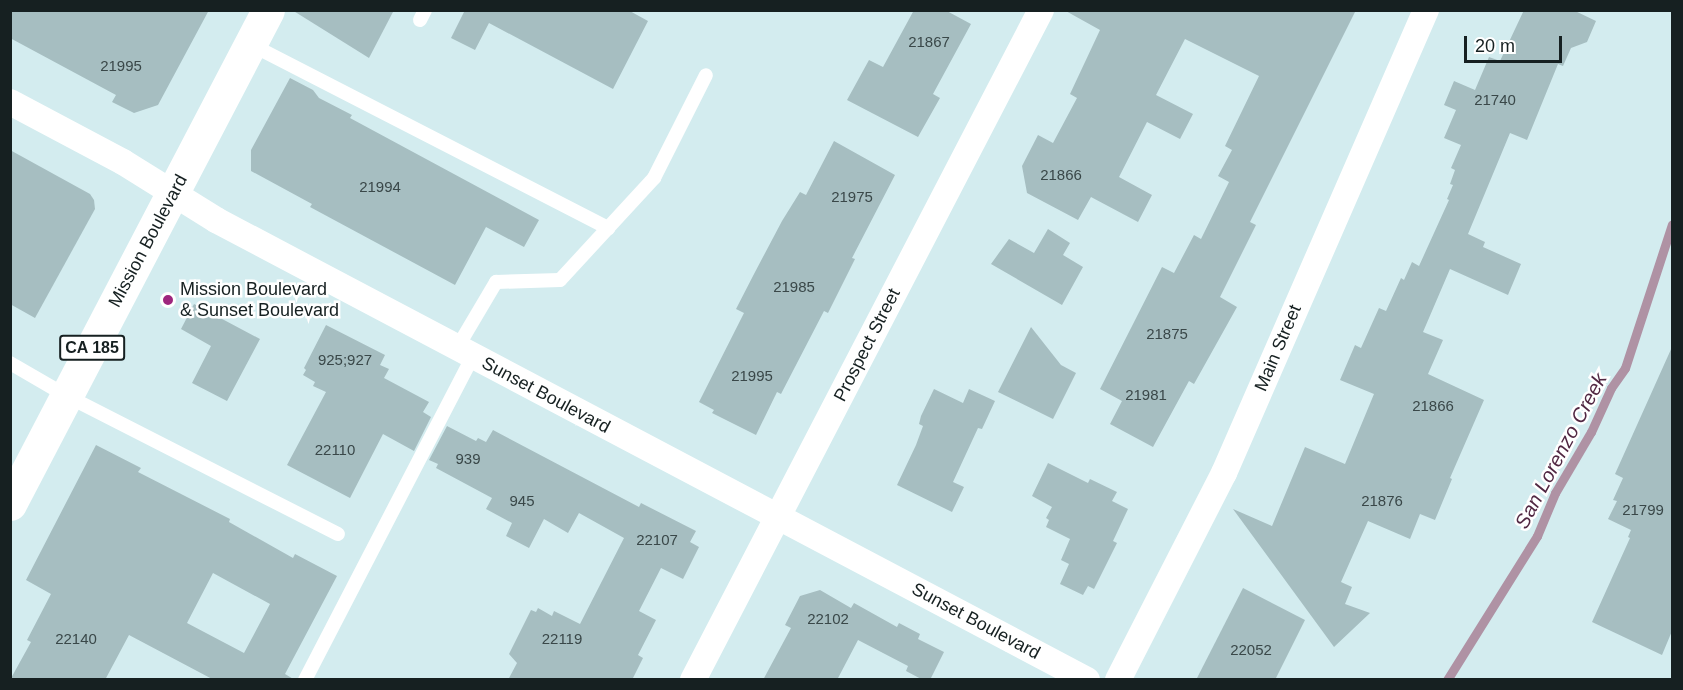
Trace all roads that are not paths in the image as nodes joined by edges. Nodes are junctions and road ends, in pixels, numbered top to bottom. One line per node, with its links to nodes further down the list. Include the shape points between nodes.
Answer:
1 (268, 10): 4 (main road, Mission Boulevard / CA 185)
2 (1041, 10): 13 (street, Prospect Street)
3 (1426, 10): 18 (street, Main Street, via 1224,473)
4 (250, 44): 7 (main road, Mission Boulevard / CA 185); 8 (lane)
5 (706, 75): 8 (lane, via 654,178)
6 (10, 102): 7 (street, Sunset Boulevard)
7 (173, 192): 9 (street, Sunset Boulevard, via 216,220); 11 (main road, Mission Boulevard / CA 185)
8 (608, 228): 9 (lane, via 560,280 496,282)
9 (465, 352): 13 (street, Sunset Boulevard); 15 (lane)
10 (10, 363): 11 (lane)
11 (67, 396): 12 (main road, Mission Boulevard / CA 185); 14 (lane)
12 (10, 504)
13 (779, 518): 16 (street, Prospect Street); 17 (street, Sunset Boulevard)
14 (338, 534)
15 (305, 680)
16 (693, 680)
17 (1087, 680)
18 (1118, 680)

